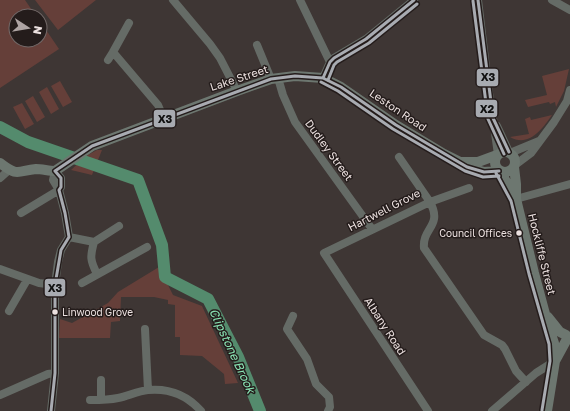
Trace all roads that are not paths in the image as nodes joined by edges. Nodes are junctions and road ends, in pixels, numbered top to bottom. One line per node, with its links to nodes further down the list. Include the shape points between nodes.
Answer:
1 (173, 0): 14 (street, via 214,48)
2 (300, 0): 11 (street)
3 (414, 0): 11 (street, via 366,39 340,53)
4 (478, 0): 16 (street)
5 (552, 0): 6 (street)
6 (568, 8)
7 (129, 23): 9 (street)
8 (257, 45): 13 (street, Dudley Street)
9 (113, 52): 10 (street); 17 (street, via 158,105)
10 (108, 60)
11 (330, 62): 12 (street)
12 (323, 78): 13 (main road, Lake Street, via 295,76); 22 (main road, Leston Road)
13 (275, 79): 14 (main road, Lake Street); 36 (street, Dudley Street, via 295,122)
14 (237, 90): 17 (main road, Lake Street)
15 (570, 90): 18 (street, via 562,109)
16 (493, 118): 19 (street); 20 (street)
17 (164, 119): 25 (main road, Lake Street, via 92,146)
18 (539, 141): 19 (street); 24 (street, via 531,153)
19 (510, 152): 20 (main road); 24 (main road, via 515,160)
20 (497, 155): 22 (main road, Leston Road, via 478,162); 27 (main road, via 494,162)
21 (399, 157): 33 (street, Hartwell Grove)
22 (460, 162): 27 (main road, Leston Road, via 484,172)
23 (0, 163): 26 (main road)
24 (515, 166): 27 (main road, via 507,172); 32 (main road, Hockliffe Street)
25 (59, 169): 26 (main road, via 37,169 18,173); 31 (street)
26 (9, 170): 28 (street)
27 (500, 171): 32 (main road, Hockliffe Street)
28 (0, 178)
29 (570, 184): 32 (street)
30 (469, 188): 33 (street)
31 (59, 190): 34 (street); 37 (street, via 66,213)
32 (516, 199): 49 (main road, Hockliffe Street, via 546,315)
33 (430, 202): 36 (street, Hartwell Grove); 53 (street, via 434,217 424,242 426,251 484,335 502,345 516,371)
34 (21, 213)
35 (120, 226): 38 (street)
36 (372, 229): 40 (street, Hartwell Grove)
37 (69, 237): 38 (street); 45 (street, via 58,262)
38 (94, 242): 42 (street, via 91,263)
39 (148, 247): 42 (street)
40 (324, 253): 63 (street, Albany Road)
41 (0, 269): 43 (street)
42 (97, 274): 44 (street)
43 (27, 280): 45 (street); 46 (street)
44 (82, 283)
45 (56, 285): 51 (street)
46 (9, 311)
47 (293, 316): 62 (street, via 287,329 307,359 316,384 329,397)
48 (145, 329): 54 (street)
49 (561, 340): 50 (main road)
50 (555, 361): 53 (street); 65 (main road)
51 (55, 373): 55 (street); 59 (street)
52 (101, 380): 57 (street)
53 (526, 382): 64 (street)
54 (148, 390): 57 (street); 58 (street, via 166,391 185,396)
55 (0, 394)
56 (90, 400): 57 (street)
57 (101, 400)
58 (194, 402): 60 (street); 61 (street)
59 (51, 411)
60 (190, 411)
61 (201, 411)
62 (328, 411)
63 (428, 411)
64 (492, 411)
65 (547, 411)

